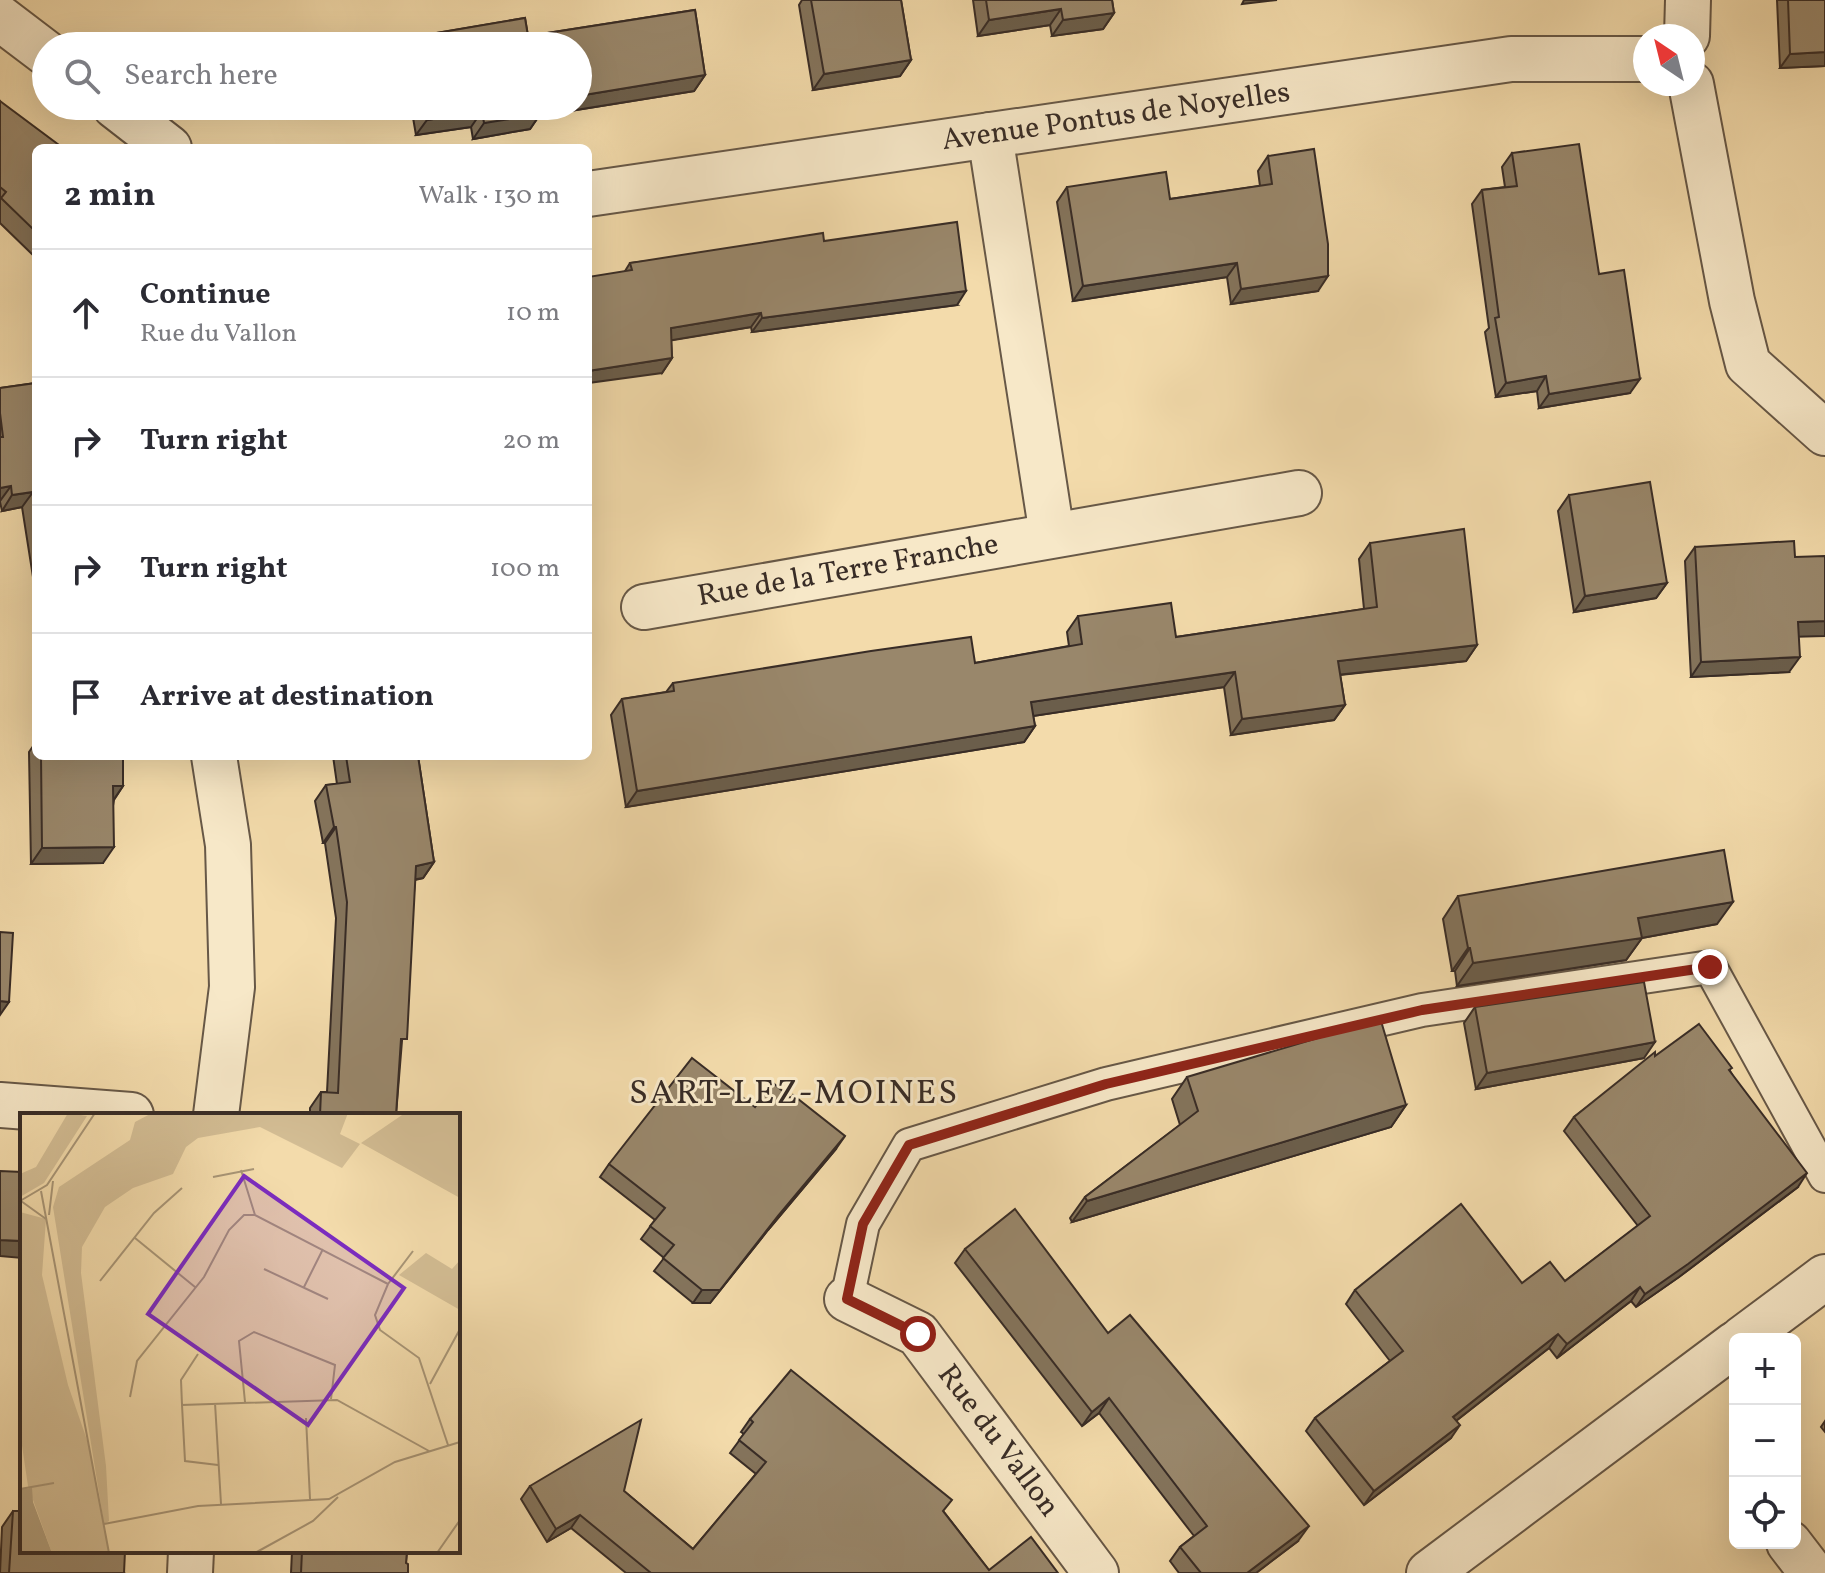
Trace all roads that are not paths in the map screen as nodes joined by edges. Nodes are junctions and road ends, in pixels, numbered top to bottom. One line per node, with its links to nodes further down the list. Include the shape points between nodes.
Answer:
1 (1688, 0): 3 (street)
2 (0, 18): 4 (street)
3 (1687, 24)
4 (32, 42)
5 (1633, 59): 8 (street, Avenue Pontus de Noyelles, via 1511,59)
6 (1693, 96): 11 (street, via 1748,364)
7 (133, 120): 9 (street)
8 (990, 135): 10 (street, Avenue Pontus de Noyelles); 13 (street)
9 (164, 144)
10 (592, 193)
11 (1825, 433)
12 (1299, 493): 13 (street, Rue de la Terre Franche)
13 (1052, 535): 14 (street, Rue de la Terre Franche)
14 (644, 607)
15 (215, 760): 18 (street, via 228,845 232,987)
16 (0, 1105): 17 (street)
17 (105, 1113)
18 (216, 1113)
19 (1825, 1176): 21 (lane, via 1710,967 1422,1010 1106,1084 909,1145 863,1224)
20 (1825, 1277): 22 (street)
21 (847, 1299): 27 (street, Rue du Vallon, via 918,1334)
22 (1750, 1333)
23 (1729, 1349): 28 (street)
24 (1794, 1549): 29 (street)
25 (191, 1553): 26 (street)
26 (190, 1573)
27 (1096, 1573)
28 (1429, 1573)
29 (1812, 1573)

